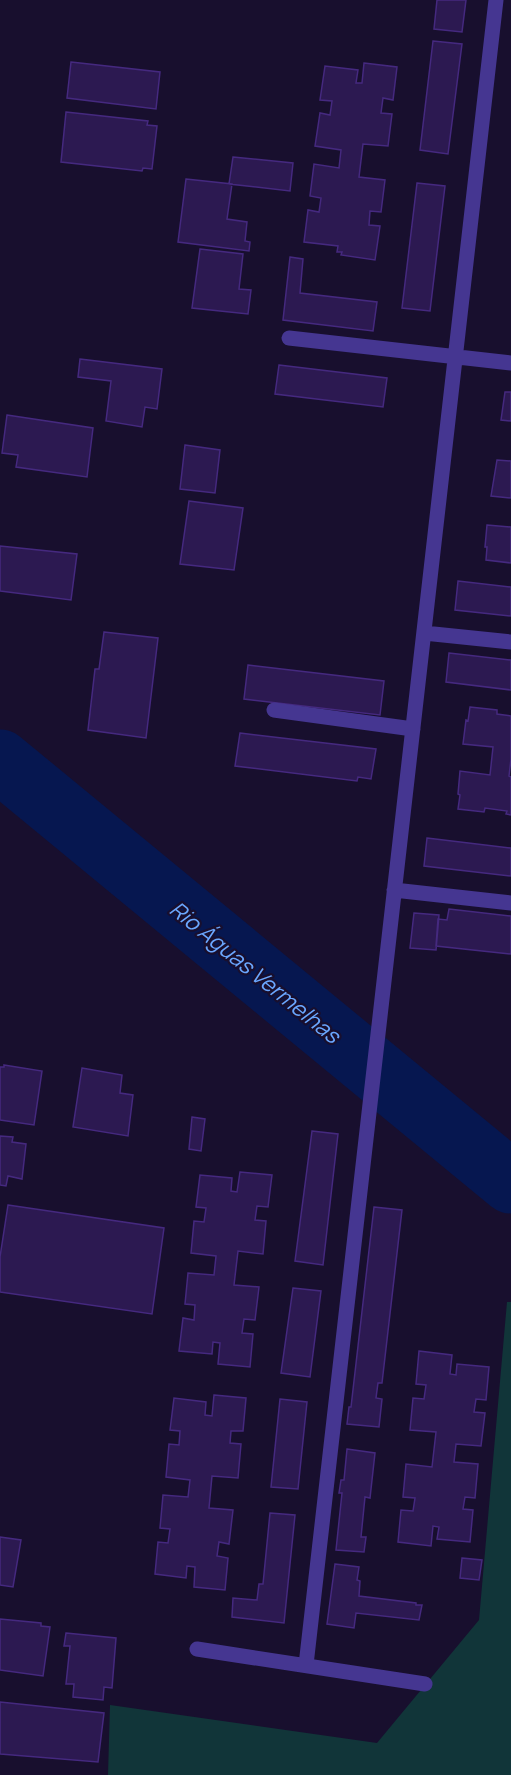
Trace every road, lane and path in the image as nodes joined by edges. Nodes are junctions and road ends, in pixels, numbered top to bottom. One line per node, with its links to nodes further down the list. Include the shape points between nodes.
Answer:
1 (496, 0): 3 (street)
2 (289, 338): 3 (street)
3 (455, 357): 4 (street); 5 (street)
4 (511, 363)
5 (424, 633): 6 (street); 8 (street)
6 (511, 642)
7 (274, 710): 8 (street)
8 (413, 729): 9 (street)
9 (394, 890): 10 (street); 12 (street)
10 (511, 903)
11 (197, 1649): 12 (street)
12 (306, 1665): 13 (street)
13 (425, 1684)

